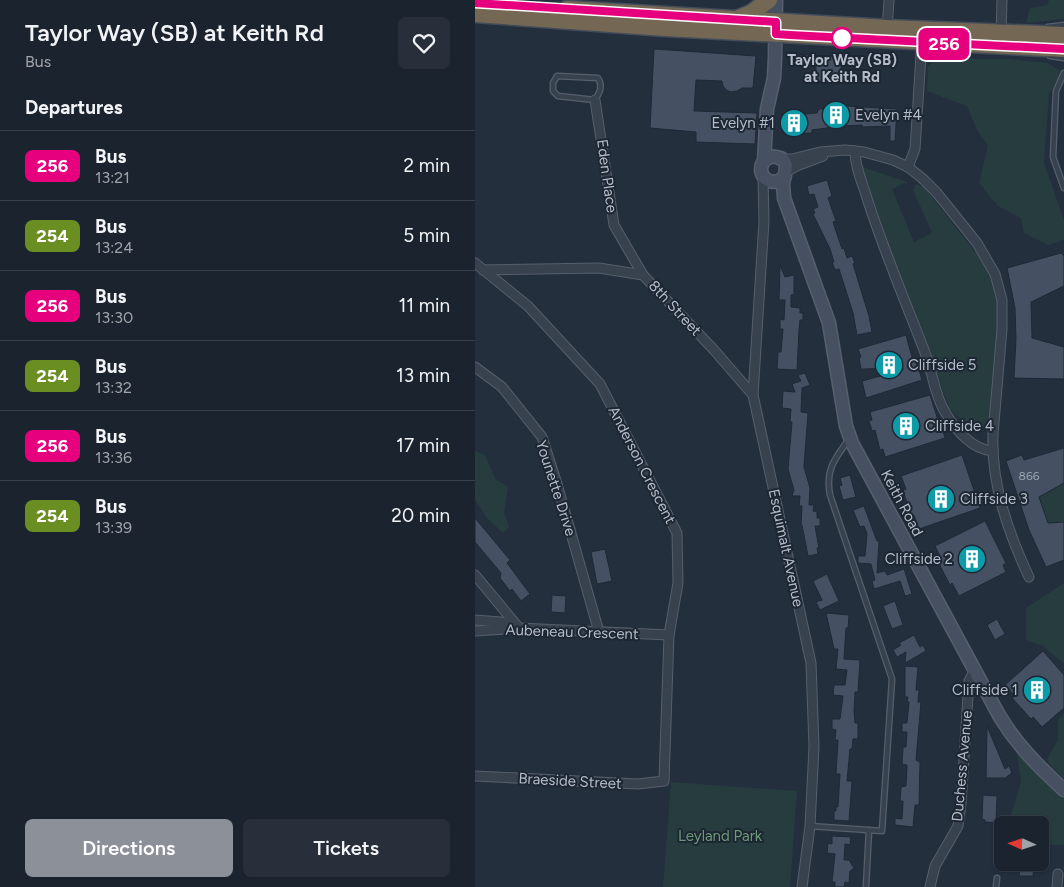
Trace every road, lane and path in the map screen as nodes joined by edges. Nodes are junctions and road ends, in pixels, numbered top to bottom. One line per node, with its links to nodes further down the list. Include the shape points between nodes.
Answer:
1 (769, 0): 7 (highway)
2 (776, 0): 9 (street)
3 (889, 0): 11 (street)
4 (1002, 0): 13 (street)
5 (475, 3): 7 (highway)
6 (475, 14): 9 (highway, via 665,28)
7 (737, 19): 9 (highway)
8 (1064, 25): 10 (lane)
9 (776, 28): 11 (highway); 22 (street, via 770,98)
10 (1057, 31): 13 (highway)
11 (887, 35): 12 (highway)
12 (922, 36): 13 (highway); 23 (street, via 915,150)
13 (1006, 40): 14 (highway); 15 (lane)
14 (1064, 49)
15 (1027, 52)
16 (1045, 56): 17 (lane)
17 (1064, 58)
18 (1064, 73): 26 (lane, via 1056,91 1053,158)
19 (595, 100): 19 (lane, via 558,96 553,91 553,84 557,76 598,78 600,93); 30 (street, Eden Place, via 614,225)
20 (855, 151): 21 (street); 23 (street, via 876,154); 34 (street, via 871,212 944,410 970,442 978,448)
21 (827, 153): 22 (street); 24 (street)
22 (774, 159): 24 (street, via 786,165); 25 (street, via 761,169)
23 (908, 167): 34 (street, via 937,193 977,243 999,286 1003,312)
24 (785, 174): 25 (street, via 779,181); 27 (street, Keith Road)
25 (769, 180): 27 (street, Keith Road); 32 (street, Esquimalt Avenue, via 764,209)
26 (1064, 188)
27 (784, 198): 33 (street, Keith Road, via 829,323)
28 (475, 263): 29 (street, Anderson Crescent)
29 (483, 270): 30 (street, 8th Street, via 599,268); 41 (street, Anderson Crescent, via 528,306 600,384 677,533 678,583)
30 (643, 275): 32 (street, 8th Street)
31 (475, 367): 40 (street, Younette Drive, via 502,387 542,437)
32 (753, 395): 46 (street, Esquimalt Avenue, via 811,663 814,747)
33 (850, 437): 42 (street, Keith Road); 47 (lane, via 831,465 827,480 829,495 892,679 882,831)
34 (993, 450): 36 (street, via 1000,500)
35 (475, 575): 38 (street)
36 (1029, 577)
37 (475, 620): 38 (street, Aubeneau Crescent)
38 (516, 626): 39 (street, Aubeneau Crescent); 40 (street, Aubeneau Crescent)
39 (475, 632)
40 (599, 632): 41 (street, Aubeneau Crescent)
41 (669, 635): 44 (street, Anderson Crescent)
42 (975, 670): 45 (street, Keith Road, via 1020,747); 52 (street, Duchess Avenue, via 969,681 957,826 935,866)
43 (475, 776): 44 (street, Braeside Street, via 638,784)
44 (664, 781)
45 (1064, 790)
46 (810, 826): 47 (lane); 50 (street, Esquimalt Avenue)
47 (869, 830): 51 (lane)
48 (1058, 874): 54 (street)
49 (997, 878): 53 (lane)
50 (802, 887)
51 (866, 887)
52 (930, 887)
53 (996, 887)
54 (1057, 887)

